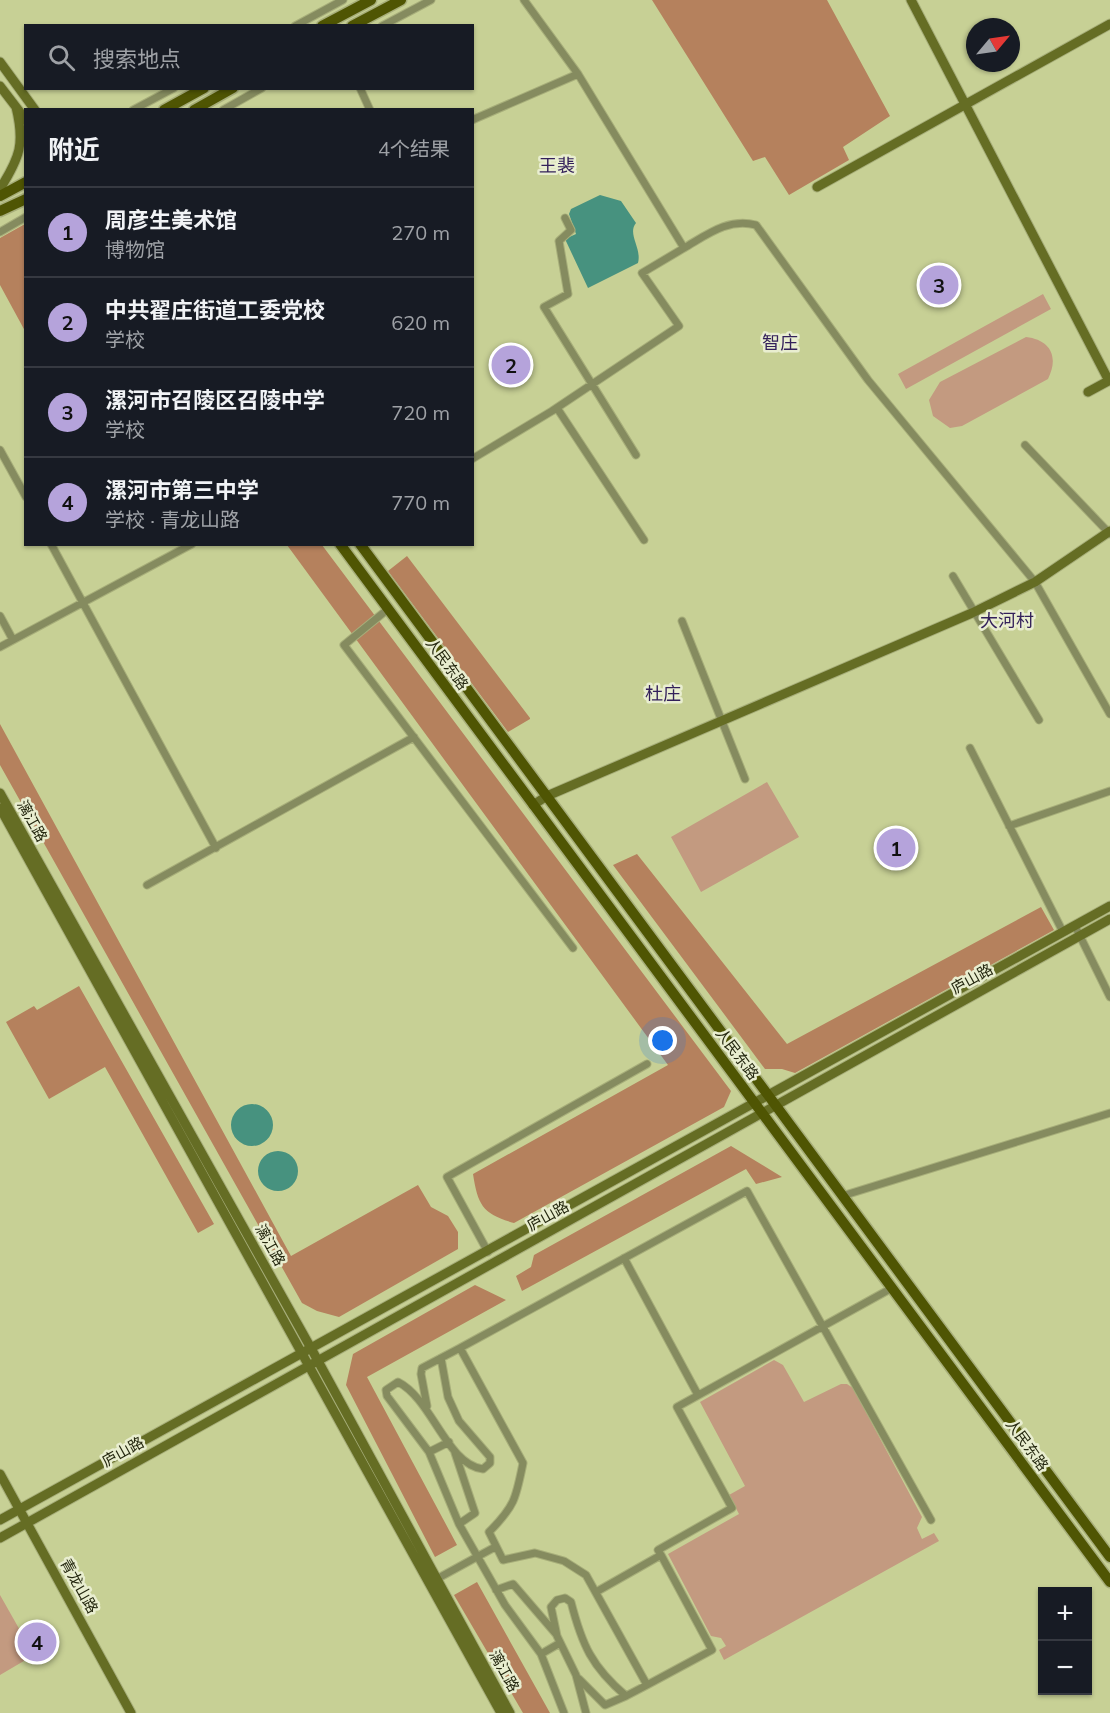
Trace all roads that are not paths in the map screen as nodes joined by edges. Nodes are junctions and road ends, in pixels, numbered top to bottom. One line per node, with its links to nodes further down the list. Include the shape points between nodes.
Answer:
1 (343, 0): 7 (street)
2 (370, 0): 8 (main road)
3 (401, 0): 9 (main road)
4 (431, 0): 10 (street)
5 (524, 0): 13 (street)
6 (911, 0): 20 (street)
7 (299, 24)
8 (326, 24)
9 (356, 24)
10 (386, 24)
11 (1110, 24): 20 (street)
12 (0, 62): 22 (street)
13 (578, 74): 29 (street); 41 (street)
14 (0, 86): 21 (street)
15 (170, 90): 23 (street)
16 (200, 90): 24 (main road)
17 (229, 90): 25 (main road)
18 (258, 90): 26 (street)
19 (361, 90): 27 (street)
20 (966, 104): 32 (street); 42 (street)
21 (16, 107): 28 (street); 30 (street, via 22,144)
22 (35, 108)
23 (137, 108)
24 (168, 108)
25 (198, 108)
26 (227, 108)
27 (369, 108)
28 (24, 117)
29 (474, 119)
30 (3, 181): 33 (street)
31 (24, 183): 34 (main road)
32 (817, 187)
33 (0, 189)
34 (0, 196)
35 (24, 200): 37 (main road)
36 (24, 205): 37 (street)
37 (0, 211)
38 (24, 218): 40 (street)
39 (565, 218): 43 (street, via 571,230 560,241 568,294 544,307)
40 (0, 232)
41 (684, 248): 43 (street, via 642,273 679,326); 58 (street, via 723,226 740,221 756,225 868,380)
42 (1109, 381): 44 (street)
43 (591, 385): 45 (street); 48 (street)
44 (1088, 392)
45 (557, 408): 49 (street); 52 (street)
46 (1025, 445): 51 (street)
47 (0, 450): 50 (street)
48 (636, 455)
49 (474, 458)
50 (24, 493)
51 (1110, 532): 58 (street)
52 (644, 540)
53 (52, 546): 59 (street)
54 (188, 546): 59 (street)
55 (341, 546): 60 (main road, 人民东路)
56 (361, 546): 74 (main road, 人民东路)
57 (953, 576): 61 (street)
58 (1035, 582): 61 (street); 66 (street)
59 (82, 603): 64 (street); 79 (street)
60 (388, 609): 69 (street, via 344,645); 75 (main road, 人民东路)
61 (974, 612): 67 (street); 68 (street)
62 (0, 616): 64 (street)
63 (682, 621): 68 (street)
64 (13, 640): 65 (street)
65 (0, 646)
66 (1110, 714)
67 (1039, 720)
68 (724, 721): 71 (street); 74 (street)
69 (414, 737): 79 (street); 86 (street)
70 (970, 748): 78 (street)
71 (745, 779)
72 (1110, 790): 78 (street)
73 (0, 794): 77 (street, 漓江路)
74 (547, 796): 75 (street); 89 (main road, 人民东路)
75 (533, 805): 90 (main road, 人民东路)
76 (0, 808): 77 (street, 漓江路)
77 (5, 817): 101 (street, 漓江路)
78 (1009, 826): 84 (street)
79 (216, 848): 80 (street)
80 (147, 885)
81 (1110, 906): 83 (street, 庐山路)
82 (1110, 919): 85 (street, 庐山路)
83 (1075, 926): 84 (street, 庐山路); 85 (street)
84 (1063, 932): 89 (street, 庐山路)
85 (1080, 936): 87 (street); 91 (street, 庐山路)
86 (573, 948)
87 (1110, 997)
88 (647, 1064): 95 (street, via 447,1177)
89 (769, 1096): 90 (street, 庐山路); 91 (main road, 人民东路)
90 (755, 1104): 92 (main road, 人民东路); 95 (street, 庐山路)
91 (777, 1106): 92 (street, 庐山路); 94 (main road, 人民东路)
92 (763, 1113): 97 (street, 庐山路); 98 (main road, 人民东路)
93 (1110, 1113): 94 (street)
94 (842, 1196): 123 (main road, 人民东路)
95 (488, 1252): 97 (street); 101 (street, 庐山路)
96 (624, 1258): 99 (street, via 747,1191); 100 (street); 106 (street)
97 (494, 1263): 103 (street, 庐山路)
98 (892, 1288): 99 (street); 125 (main road, 人民东路)
99 (823, 1326): 106 (street); 116 (street)
100 (460, 1348): 102 (street); 120 (street, via 523,1463 509,1512 489,1532)
101 (307, 1352): 103 (street, 漓江路); 114 (street, 庐山路)
102 (441, 1358): 104 (street, via 422,1368); 111 (street, via 448,1397 459,1421 490,1457 490,1463 483,1469)
103 (313, 1364): 117 (street, 庐山路); 124 (street, 漓江路)
104 (423, 1390): 105 (street); 107 (street)
105 (415, 1394): 107 (street); 110 (street, via 398,1382 386,1390)
106 (699, 1395): 121 (street, via 677,1407 732,1508 658,1550)
107 (429, 1412): 108 (street)
108 (449, 1442): 109 (street); 110 (street)
109 (454, 1450): 111 (street); 112 (street)
110 (429, 1452): 118 (street)
111 (472, 1466): 112 (street)
112 (462, 1471): 118 (street, via 474,1513)
113 (0, 1474): 114 (street, 青龙山路)
114 (19, 1509): 115 (street, 庐山路); 117 (street, 青龙山路)
115 (0, 1520)
116 (932, 1520)
117 (27, 1523): 119 (street, 庐山路); 137 (street, 青龙山路)
118 (459, 1524): 122 (street)
119 (0, 1538)
120 (495, 1547): 122 (street); 127 (street, via 503,1560 535,1553 564,1561 586,1575)
121 (661, 1555): 127 (street); 133 (street, via 712,1650)
122 (477, 1557): 124 (street); 126 (street)
123 (1110, 1557)
124 (432, 1581): 138 (street, 漓江路); 139 (street, 漓江路)
125 (1110, 1582)
126 (496, 1590): 129 (street, via 513,1584); 131 (street)
127 (596, 1592): 133 (street)
128 (552, 1610): 129 (street); 130 (street); 135 (street, via 557,1600 565,1598 571,1602 595,1667)
129 (542, 1616): 130 (street)
130 (559, 1640): 131 (street); 132 (street)
131 (541, 1654): 140 (street)
132 (576, 1675): 134 (street); 136 (street)
133 (647, 1685): 135 (street)
134 (592, 1695): 135 (street, via 609,1706); 136 (street)
135 (626, 1696)
136 (583, 1699): 141 (street)
137 (131, 1713)
138 (501, 1713)
139 (510, 1713)
140 (564, 1713)
141 (586, 1713)

